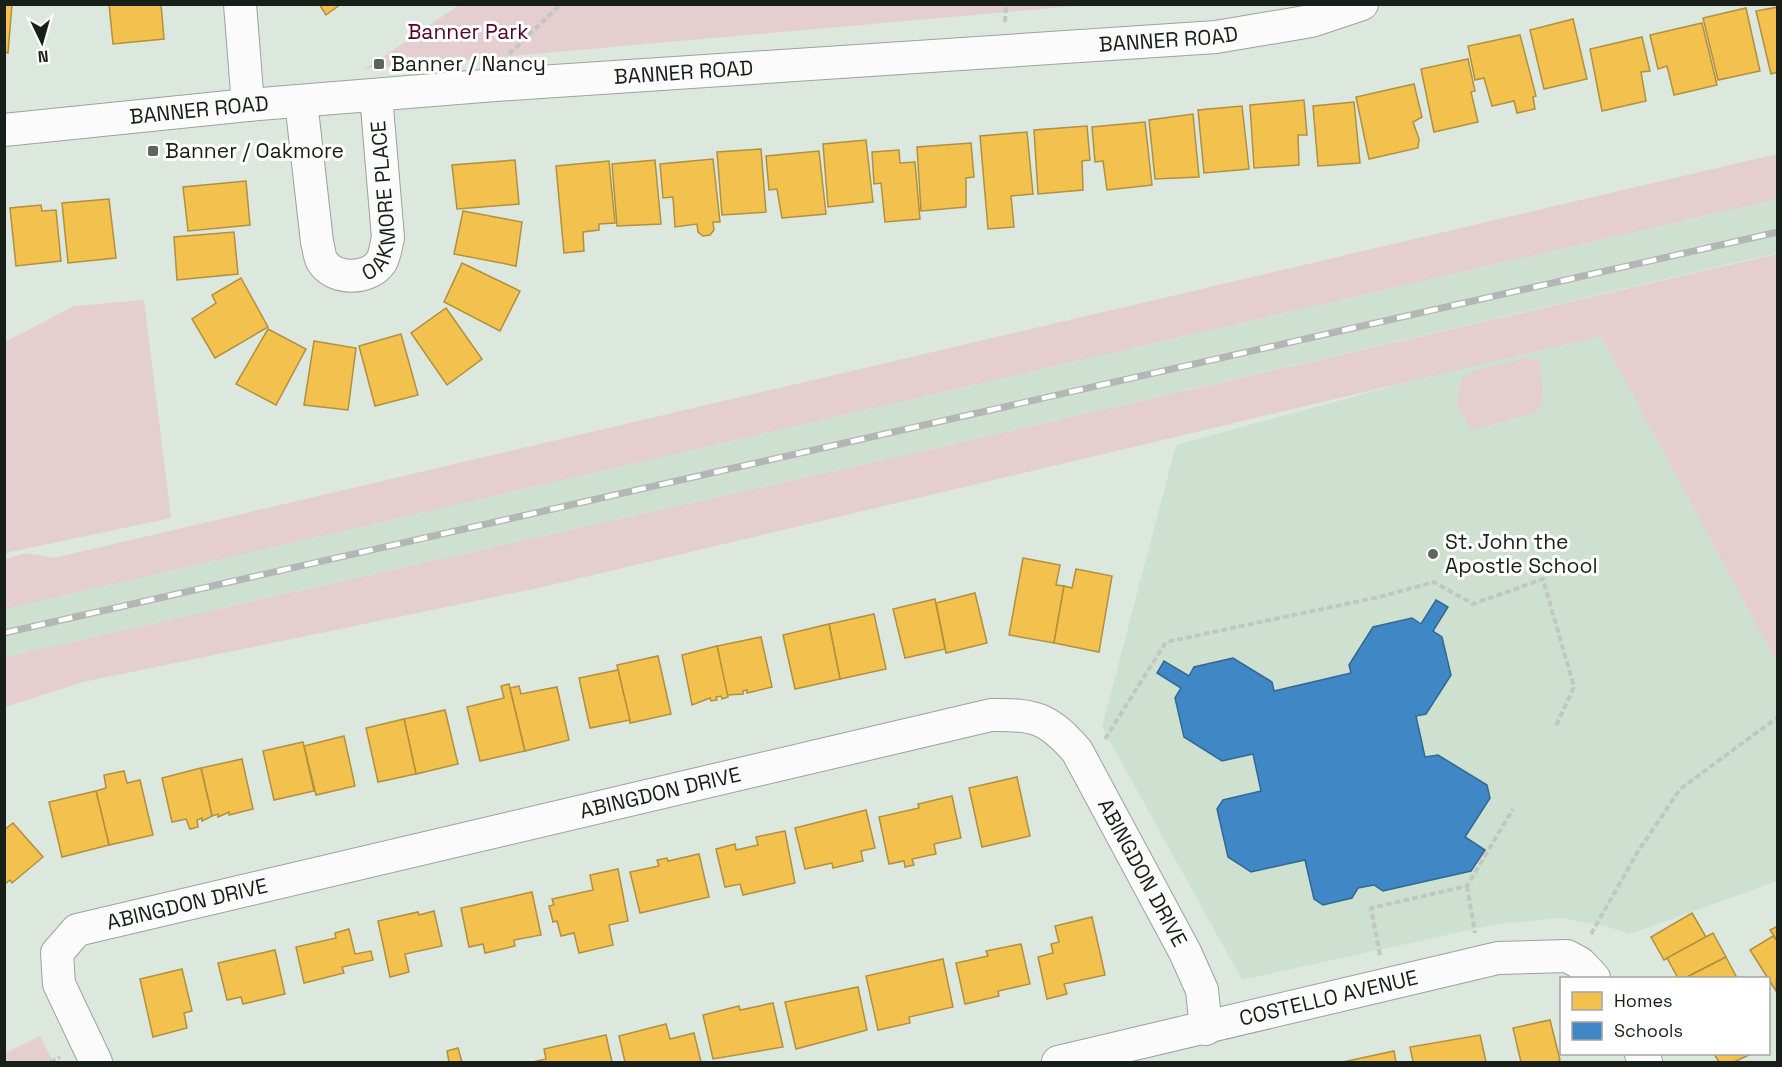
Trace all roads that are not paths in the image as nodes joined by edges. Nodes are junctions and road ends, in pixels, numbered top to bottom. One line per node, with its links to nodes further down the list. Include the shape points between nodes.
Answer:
1 (240, 4): 5 (street)
2 (1362, 4): 3 (street, BANNER ROAD, via 1311,21 1216,37)
3 (376, 95): 4 (street, BANNER ROAD); 4 (street, OAKMORE PLACE, via 388,238 382,261 369,273 352,276 323,262 317,242)
4 (301, 101): 5 (street, BANNER ROAD)
5 (248, 105): 6 (street, BANNER ROAD)
6 (4, 130)
7 (1587, 971): 8 (street, COSTELLO AVENUE, via 1568,956 1498,958)
8 (1206, 1029): 9 (street, ABINGDON DRIVE, via 1202,990 1185,952 1077,751 1057,728 1026,715 992,715 77,930 57,953 60,984); 10 (street, COSTELLO AVENUE)
9 (96, 1062)
10 (1058, 1062)

